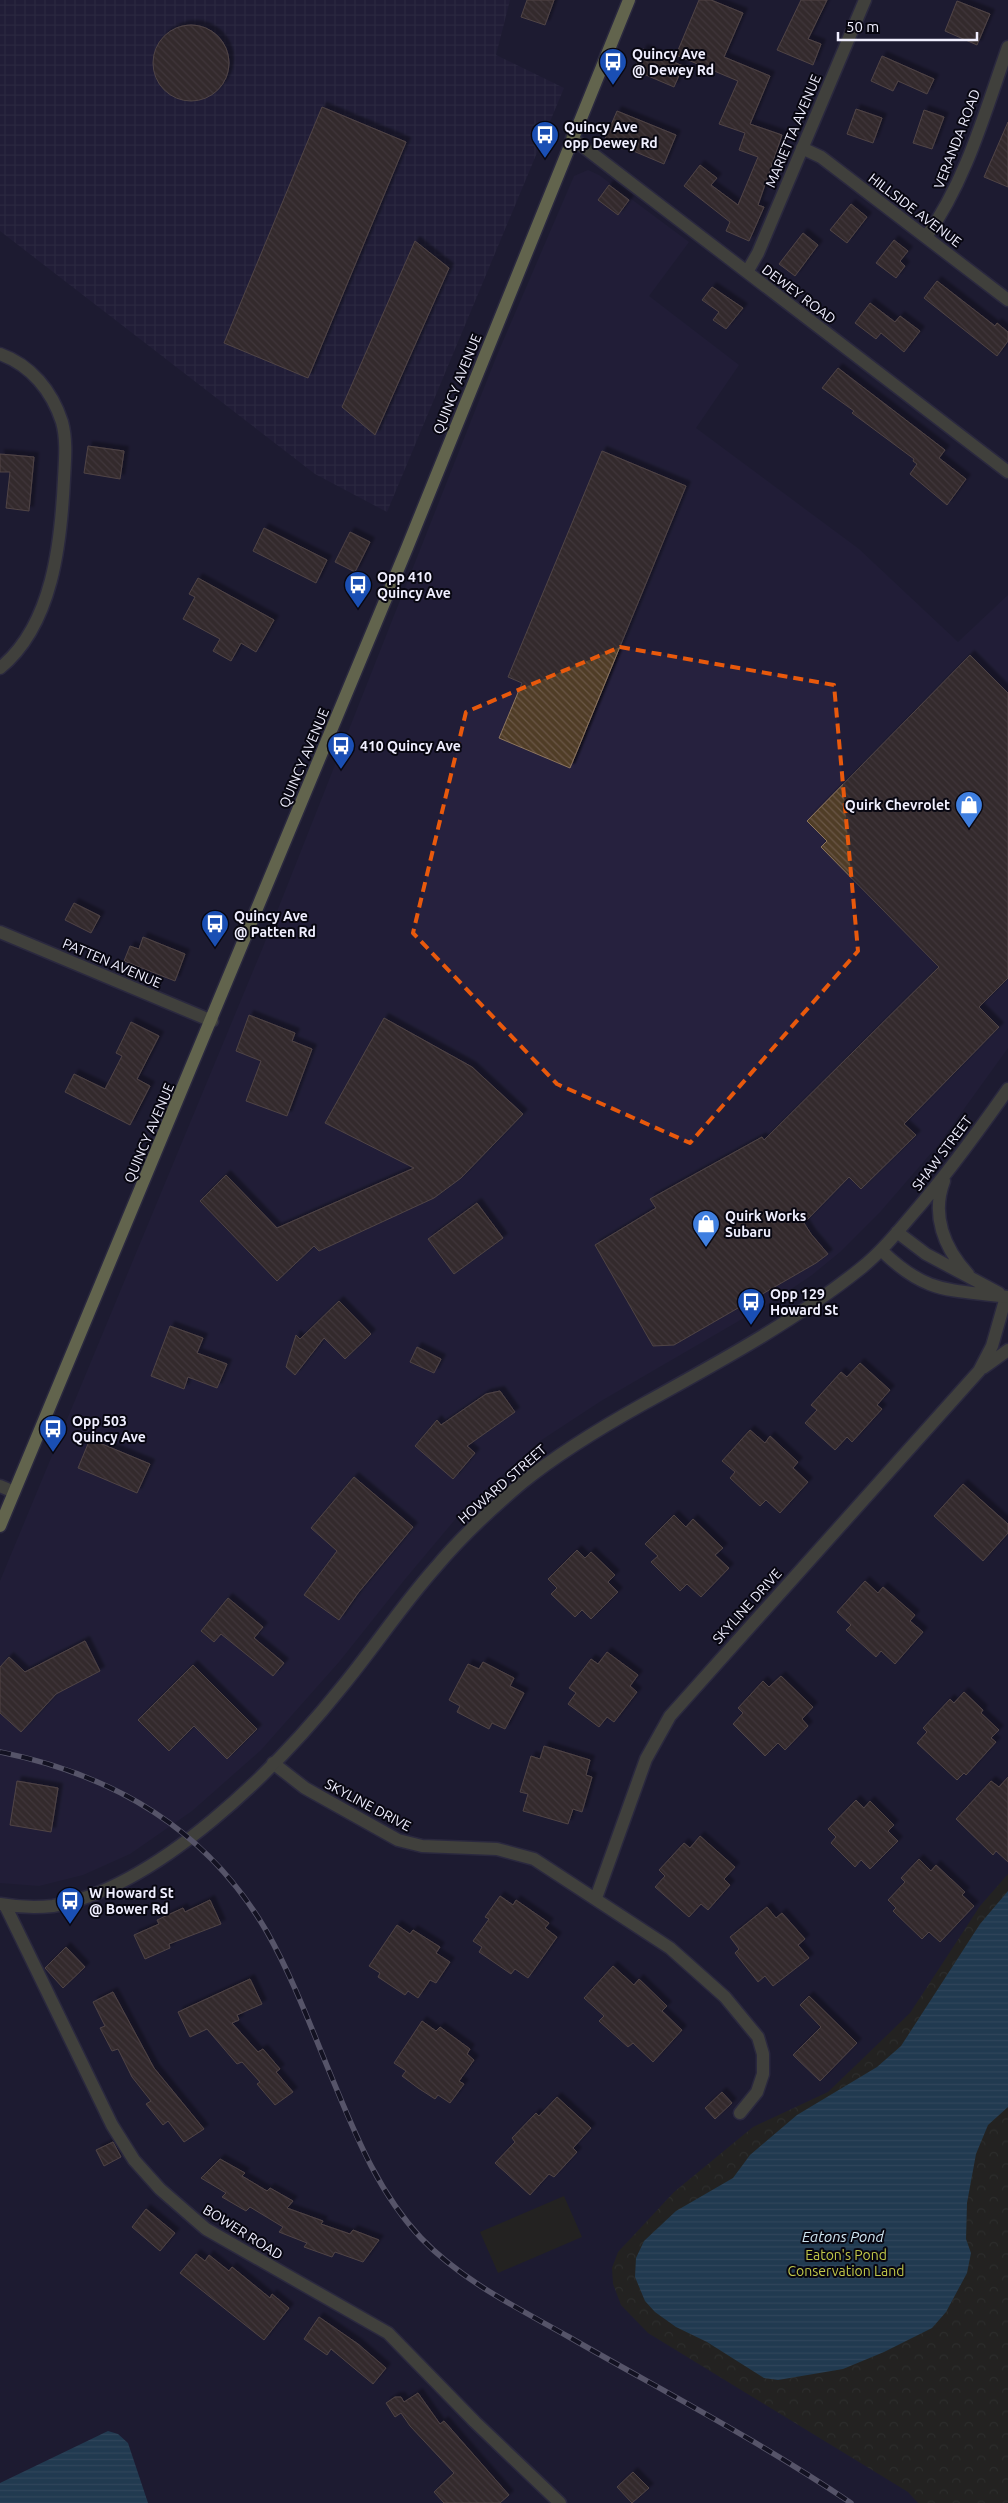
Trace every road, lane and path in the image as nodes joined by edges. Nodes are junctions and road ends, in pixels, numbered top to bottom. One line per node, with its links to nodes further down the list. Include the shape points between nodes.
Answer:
1 (629, 0): 4 (main road, QUINCY AVENUE)
2 (865, 0): 5 (street, MARIETTA AVENUE)
3 (1008, 47): 6 (street, VERANDA ROAD, via 962,171 945,210)
4 (572, 138): 7 (street, DEWEY ROAD); 13 (main road, QUINCY AVENUE)
5 (802, 148): 6 (street, HILLSIDE AVENUE, via 821,157); 7 (street, MARIETTA AVENUE, via 758,253)
6 (926, 237): 8 (street, HILLSIDE AVENUE)
7 (746, 272): 10 (street, DEWEY ROAD)
8 (1008, 300)
9 (0, 354): 11 (street, via 28,369 43,385 58,412 65,440 60,527 48,586 30,633 20,649)
10 (1008, 472)
11 (0, 668)
12 (0, 932): 13 (street, PATTEN AVENUE)
13 (212, 1021): 23 (main road, QUINCY AVENUE)
14 (1008, 1089): 15 (street, SHAW STREET)
15 (947, 1173): 16 (street, SHAW STREET); 18 (street, via 939,1196 939,1223 952,1252)
16 (897, 1232): 17 (street, HOWARD STREET); 18 (street, via 926,1254)
17 (881, 1250): 19 (street, via 900,1267 928,1284 957,1292); 25 (street, HOWARD STREET, via 849,1278 800,1311 586,1437 513,1490 437,1565 341,1689)
18 (973, 1280): 19 (street)
19 (1007, 1297): 21 (street, SKYLINE DRIVE, via 992,1346)
20 (1008, 1350): 21 (street, SKYLINE DRIVE)
21 (979, 1371): 26 (street, SKYLINE DRIVE, via 670,1716 646,1759)
22 (0, 1486): 23 (street)
23 (14, 1492): 24 (main road, QUINCY AVENUE)
24 (0, 1526)
25 (273, 1763): 26 (street, SKYLINE DRIVE, via 305,1788 398,1840 422,1846 483,1847 522,1854 544,1864); 27 (street, HOWARD STREET, via 210,1821 159,1859 102,1890 52,1906)
26 (596, 1898): 28 (street, SKYLINE DRIVE, via 690,1964 753,2030 763,2054 763,2074 757,2092)
27 (3, 1904): 29 (street, BOWER ROAD, via 112,2125 134,2160 160,2189 206,2229 388,2332)
28 (740, 2114)
29 (560, 2503)

